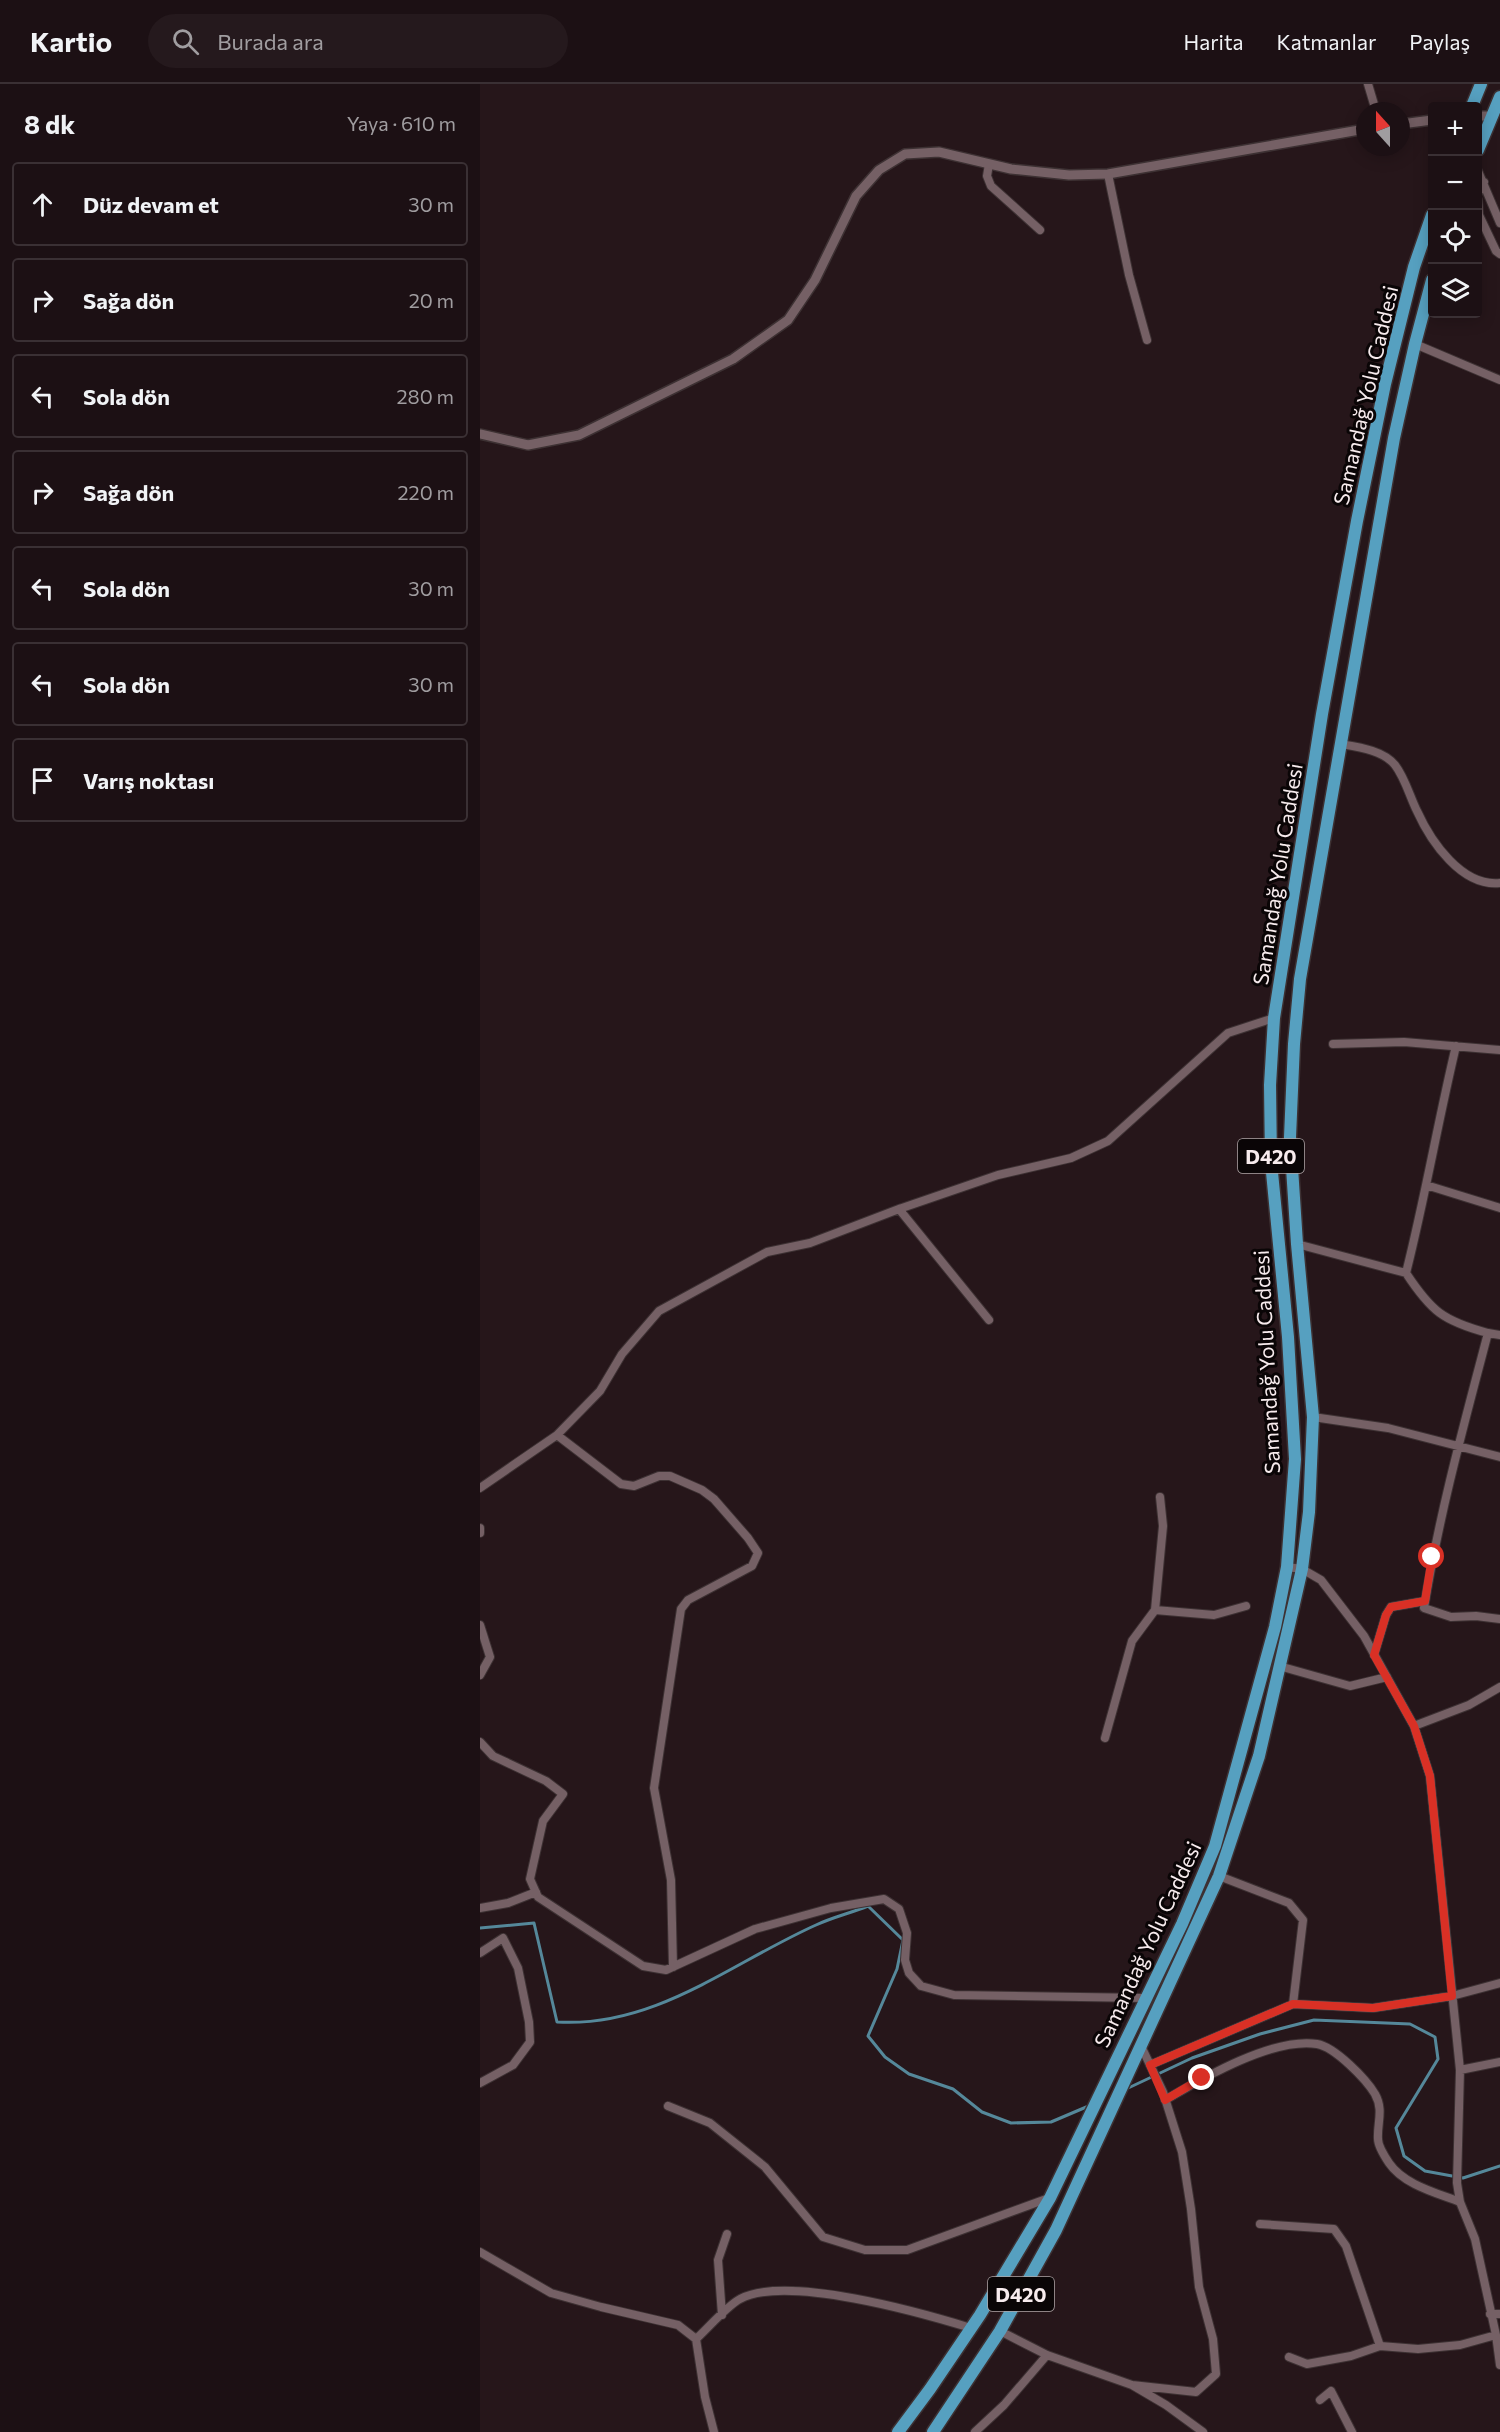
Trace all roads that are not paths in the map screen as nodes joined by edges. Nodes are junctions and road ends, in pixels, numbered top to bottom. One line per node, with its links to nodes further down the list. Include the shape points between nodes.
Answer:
1 (1368, 84): 4 (street)
2 (1481, 84): 5 (highway)
3 (1500, 96): 7 (highway)
4 (1373, 102)
5 (1474, 102)
6 (1482, 116): 7 (street)
7 (1491, 116): 11 (highway)
8 (1428, 121): 9 (street)
9 (1410, 123)
10 (1356, 131): 13 (street)
11 (1482, 140)
12 (989, 164): 13 (street, via 1069,175); 20 (street, via 987,176 991,186); 26 (street, via 939,152 905,154 879,170 856,196 815,280 788,320 733,359 579,435 528,445)
13 (1108, 174): 23 (street)
14 (1482, 178): 15 (street)
15 (1484, 182): 16 (street); 18 (street)
16 (1482, 186)
17 (1479, 210): 21 (street)
18 (1500, 223)
19 (1428, 227): 29 (highway, Samandağ Yolu Caddesi / D420, via 1385,384 1357,521)
20 (1040, 230)
21 (1500, 254)
22 (1428, 295): 24 (highway, Samandağ Yolu Caddesi / D420)
23 (1147, 340)
24 (1415, 344): 25 (street); 27 (highway, Samandağ Yolu Caddesi / D420, via 1394,438)
25 (1500, 380)
26 (480, 434)
27 (1340, 744): 28 (street, via 1382,754 1395,764 1418,815 1439,847 1454,864 1476,879); 36 (highway, Samandağ Yolu Caddesi / D420, via 1300,979 1294,1044 1290,1137)
28 (1500, 883)
29 (1274, 1018): 35 (street, via 1228,1033 1108,1141 1071,1158 998,1175); 49 (highway, Samandağ Yolu Caddesi / D420, via 1271,1162 1288,1337 1294,1459)
30 (1333, 1044): 31 (street, via 1404,1042)
31 (1456, 1046): 32 (street); 33 (street)
32 (1500, 1050)
33 (1426, 1185): 34 (street); 37 (street)
34 (1500, 1208)
35 (899, 1209): 38 (street); 42 (street, via 810,1243 767,1252 659,1311 622,1354 600,1391)
36 (1297, 1244): 37 (street); 41 (highway, Samandağ Yolu Caddesi / D420)
37 (1406, 1273): 39 (street, via 1436,1311 1457,1324)
38 (989, 1320)
39 (1488, 1333): 40 (street); 43 (street)
40 (1500, 1335)
41 (1313, 1417): 43 (street, via 1388,1428); 50 (highway, Samandağ Yolu Caddesi / D420, via 1310,1512)
42 (557, 1435): 45 (street); 68 (street, via 621,1484 634,1486 670,1476 702,1490 758,1553 752,1566 688,1600 681,1609 654,1788 671,1880)
43 (1458, 1447): 44 (street); 51 (street)
44 (1500, 1457)
45 (480, 1488)
46 (1160, 1497): 53 (street, via 1163,1526)
47 (480, 1528): 48 (street)
48 (480, 1533)
49 (1287, 1567): 50 (street); 71 (highway, Samandağ Yolu Caddesi / D420, via 1275,1627 1215,1846)
50 (1302, 1569): 56 (street, via 1321,1581); 57 (highway, Samandağ Yolu Caddesi / D420)
51 (1425, 1601): 54 (street, via 1424,1608 1451,1617); 56 (street, via 1391,1607)
52 (1246, 1606): 53 (street, via 1214,1615)
53 (1155, 1610): 62 (street, via 1132,1641)
54 (1500, 1619)
55 (480, 1625): 58 (street, via 490,1657)
56 (1374, 1655): 59 (street)
57 (1279, 1666): 59 (street, via 1350,1686); 64 (highway, Samandağ Yolu Caddesi / D420, via 1259,1756)
58 (480, 1675)
59 (1387, 1677): 61 (street)
60 (1500, 1687): 61 (street, via 1469,1705)
61 (1414, 1726): 70 (street, via 1430,1776)
62 (1105, 1738)
63 (480, 1742): 65 (street, via 493,1756 546,1781 563,1794 543,1821 530,1879)
64 (1219, 1876): 72 (street, via 1289,1903 1303,1920); 73 (highway, Samandağ Yolu Caddesi / D420)
65 (536, 1892): 66 (street); 68 (street, via 643,1966 666,1970)
66 (480, 1908)
67 (480, 1953): 77 (street, via 503,1938 518,1968 530,2022 530,2042 513,2065)
68 (673, 1967): 71 (street, via 754,1929 831,1908 884,1899 899,1909 907,1933 904,1960 921,1986 954,1995)
69 (1500, 1983): 70 (street)
70 (1452, 1996): 72 (street, via 1373,2008); 76 (street)
71 (1145, 1998): 80 (highway, Samandağ Yolu Caddesi / D420)
72 (1293, 2004): 75 (street)
73 (1141, 2046): 75 (street); 89 (highway, Samandağ Yolu Caddesi / D420, via 1056,2230)
74 (1500, 2062): 76 (street)
75 (1151, 2068): 78 (street)
76 (1460, 2070): 81 (street)
77 (480, 2083)
78 (1165, 2100): 81 (street, via 1202,2078 1257,2054 1300,2043 1320,2044 1343,2059 1375,2094 1381,2110 1377,2140 1390,2164 1407,2180); 96 (street, via 1182,2152 1199,2287 1213,2339 1216,2374 1196,2392)
79 (668, 2106): 80 (street, via 711,2123 765,2167 823,2237 865,2250 906,2250)
80 (1050, 2198): 88 (highway, Samandağ Yolu Caddesi / D420)
81 (1460, 2202): 85 (street, via 1474,2239)
82 (1260, 2223): 92 (street, via 1334,2229 1346,2246)
83 (727, 2234): 87 (street, via 718,2260)
84 (480, 2252): 91 (street, via 551,2293 678,2325)
85 (1490, 2314): 86 (street); 90 (street)
86 (1500, 2314)
87 (722, 2315): 88 (street, via 740,2299 769,2292 811,2292 879,2303); 91 (street)
88 (971, 2328): 99 (highway, Samandağ Yolu Caddesi / D420)
89 (1000, 2331): 93 (street); 100 (highway, Samandağ Yolu Caddesi / D420)
90 (1496, 2335): 92 (street, via 1460,2345 1418,2349); 95 (street)
91 (696, 2339): 98 (street)
92 (1380, 2346): 94 (street, via 1307,2364)
93 (1047, 2355): 96 (street); 101 (street)
94 (1288, 2357)
95 (1500, 2366)
96 (1132, 2385): 102 (street)
97 (1320, 2400): 103 (street, via 1331,2391)
98 (714, 2432)
99 (898, 2432)
100 (933, 2432)
101 (975, 2432)
102 (1203, 2432)
103 (1352, 2432)

